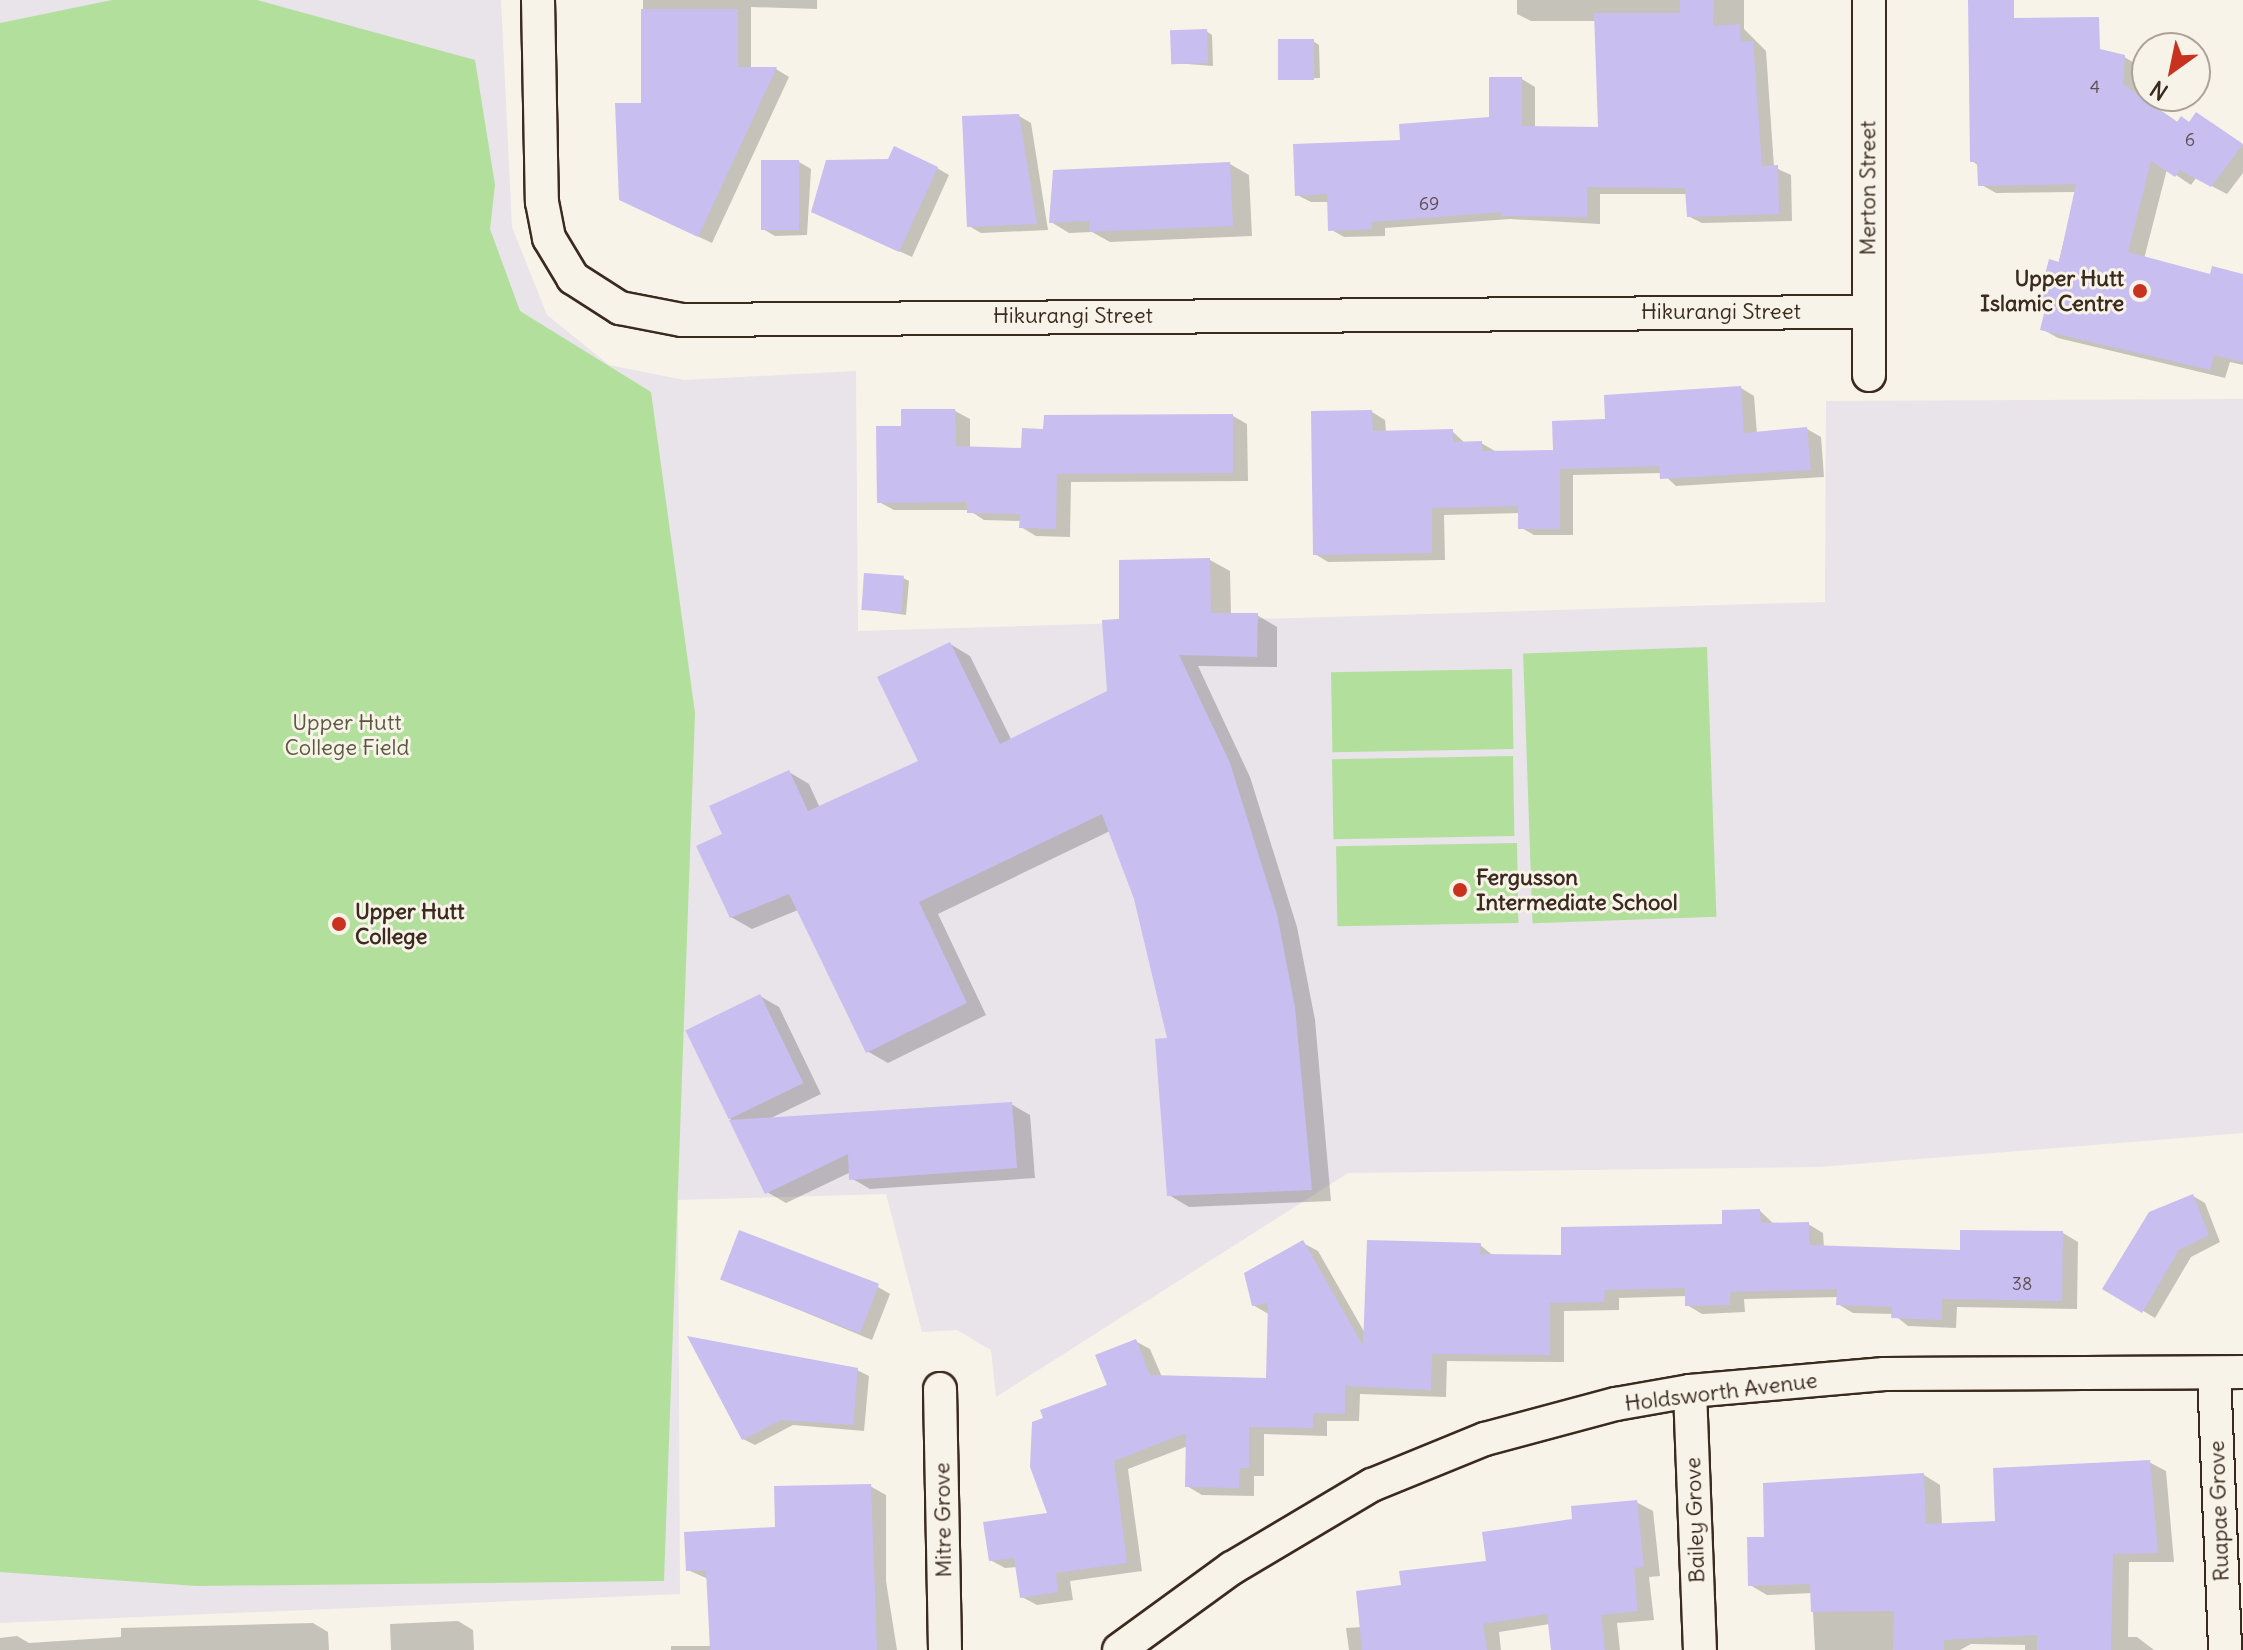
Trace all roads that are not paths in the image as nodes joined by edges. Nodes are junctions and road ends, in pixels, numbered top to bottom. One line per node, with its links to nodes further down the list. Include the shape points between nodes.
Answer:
1 (538, 0): 3 (street, Hikurangi Street, via 542,202 549,238 573,278 620,308 682,320)
2 (1869, 0): 3 (street, Merton Street)
3 (1868, 312): 4 (street, Merton Street)
4 (1869, 375)
5 (2228, 1373): 7 (street, Holdsworth Avenue, via 1884,1374); 11 (street, Ruapae Grove)
6 (940, 1389): 8 (street, Mitre Grove)
7 (1690, 1391): 9 (street, Holdsworth Avenue, via 1616,1404 1485,1439 1372,1485 1232,1568); 10 (street, Bailey Grove)
8 (945, 1650)
9 (1119, 1650)
10 (1700, 1650)
11 (2225, 1650)

